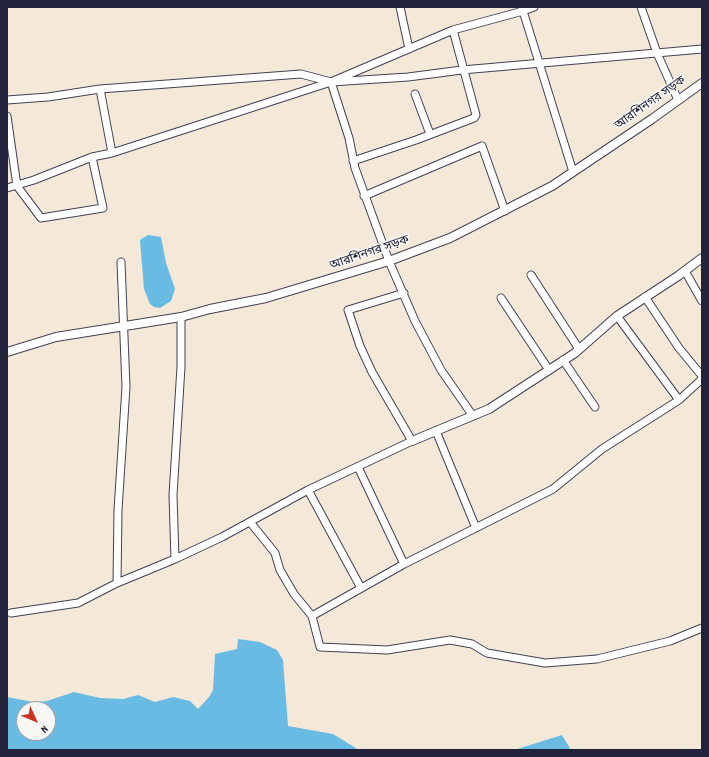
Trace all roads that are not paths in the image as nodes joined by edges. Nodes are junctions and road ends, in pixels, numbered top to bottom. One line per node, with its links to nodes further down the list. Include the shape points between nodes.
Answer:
1 (400, 7): 6 (street)
2 (534, 7): 4 (street)
3 (641, 7): 8 (street)
4 (523, 9): 5 (street); 9 (street)
5 (453, 30): 6 (street); 10 (street)
6 (409, 49): 11 (street)
7 (702, 49): 8 (street)
8 (657, 53): 9 (street); 16 (street)
9 (539, 64): 10 (street); 22 (street)
10 (462, 70): 11 (street, via 408,77); 18 (street, via 476,115 474,118)
11 (331, 82): 13 (street, via 301,74); 19 (street); 21 (street)
12 (702, 83): 16 (street, আরশিনগর সড়ক)
13 (100, 89): 15 (street); 19 (street)
14 (415, 94): 18 (street)
15 (7, 100)
16 (678, 100): 22 (street, আরশিনগর সড়ক)
17 (7, 116): 23 (street)
18 (430, 134): 21 (street)
19 (112, 153): 20 (street)
20 (92, 157): 23 (street); 23 (street, via 104,206 102,209 40,218)
21 (354, 161): 25 (street)
22 (573, 172): 26 (street, আরশিনগর সড়ক)
23 (17, 186): 24 (street)
24 (7, 188)
25 (364, 196): 26 (street, via 482,146); 28 (street)
26 (505, 211): 28 (street, আরশিনগর সড়ক, via 450,238)
27 (702, 258): 30 (street)
28 (389, 261): 32 (street); 37 (street, আরশিনগর সড়ক, via 266,298)
29 (121, 262): 38 (street)
30 (685, 271): 33 (street); 35 (street)
31 (531, 275): 39 (street)
32 (404, 293): 46 (street, via 414,321 441,370); 48 (street, via 348,310 372,372)
33 (645, 297): 36 (street); 43 (street)
34 (501, 298): 42 (street)
35 (702, 301)
36 (617, 316): 39 (street); 44 (street)
37 (181, 317): 38 (street, আরশিনগর সড়ক); 53 (street, via 181,367 173,495)
38 (125, 325): 40 (street, আরশিনগর সড়ক, via 56,337); 55 (street, via 126,387 118,510)
39 (579, 349): 41 (street)
40 (7, 352)
41 (563, 360): 42 (street); 45 (street)
42 (549, 370): 46 (street, via 489,409)
43 (702, 378): 44 (street)
44 (679, 400): 52 (street, via 602,449 553,489)
45 (595, 407)
46 (473, 416): 47 (street)
47 (436, 431): 48 (street); 52 (street)
48 (412, 441): 49 (street)
49 (358, 467): 50 (street); 54 (street)
50 (308, 490): 51 (street); 56 (street)
51 (250, 522): 53 (street); 58 (street, via 275,553 280,570 294,594)
52 (476, 528): 54 (street)
53 (175, 559): 55 (street)
54 (404, 564): 56 (street)
55 (117, 583): 57 (street, via 78,603)
56 (360, 588): 58 (street)
57 (11, 613)
58 (312, 616): 59 (street, via 320,648 387,650 450,640 472,644 487,653 545,663 597,659 670,641)
59 (702, 628)

